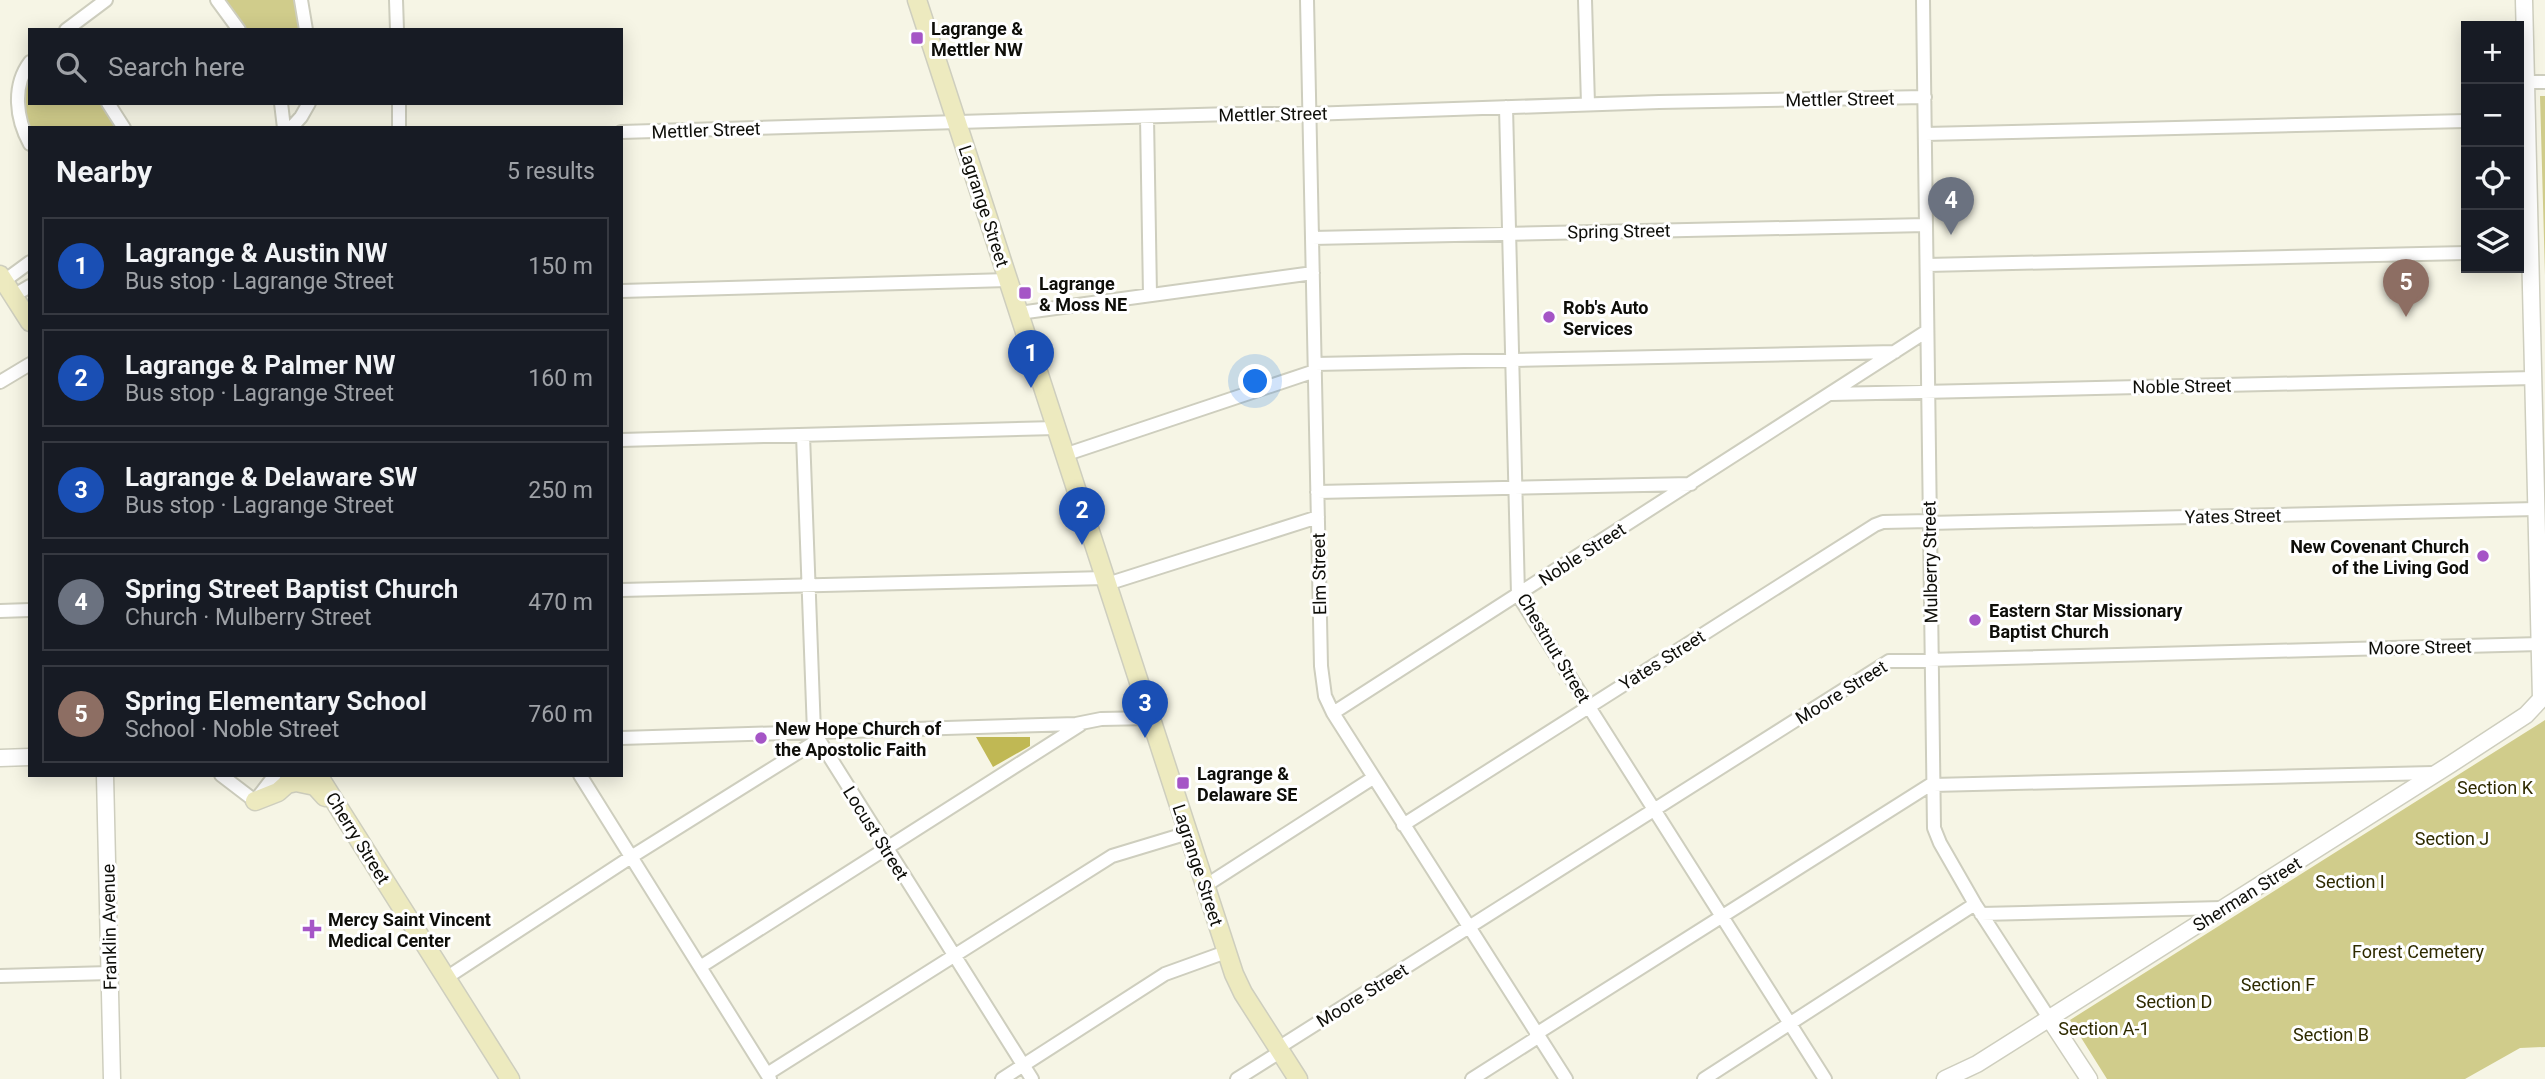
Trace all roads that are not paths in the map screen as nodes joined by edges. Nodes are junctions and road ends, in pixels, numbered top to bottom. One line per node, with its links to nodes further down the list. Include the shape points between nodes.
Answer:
1 (106, 0): 10 (street)
2 (217, 0): 13 (street)
3 (301, 0): 14 (street)
4 (396, 0): 15 (street)
5 (917, 0): 30 (main road, Lagrange Street)
6 (1307, 0): 27 (street, Elm Street)
7 (1585, 0): 20 (street)
8 (1923, 0): 19 (street, Mulberry Street)
9 (2524, 0): 17 (street)
10 (91, 11): 11 (street); 12 (street)
11 (69, 28)
12 (83, 28)
13 (238, 28)
14 (306, 28)
15 (397, 28)
16 (28, 66): 37 (street, via 18,99)
17 (2526, 82): 18 (street); 26 (street)
18 (2545, 82)
19 (1925, 97): 20 (street, Mettler Street); 36 (street, Mulberry Street)
20 (1588, 104): 25 (street, Mettler Street)
21 (109, 105): 31 (street)
22 (281, 105): 32 (street)
23 (308, 105): 33 (street)
24 (399, 105): 34 (street)
25 (1506, 107): 27 (street, Mettler Street); 41 (street, Chestnut Street)
26 (2524, 107)
27 (1309, 114): 28 (street, Mettler Street); 42 (street, Elm Street)
28 (1147, 117): 30 (street, Mettler Street); 52 (street)
29 (2461, 121): 36 (street)
30 (957, 122): 35 (street, Mettler Street); 48 (main road, Lagrange Street)
31 (123, 126)
32 (284, 126)
33 (293, 126)
34 (399, 126)
35 (623, 132)
36 (1925, 134): 40 (street, Mulberry Street)
37 (28, 140)
38 (2523, 147): 39 (street)
39 (2524, 210)
40 (1926, 225): 41 (street, Spring Street); 46 (street, Mulberry Street)
41 (1508, 234): 42 (street, Spring Street); 57 (street, Chestnut Street)
42 (1312, 238): 47 (street, Elm Street)
43 (2524, 251): 60 (street)
44 (2461, 253): 46 (street)
45 (28, 264): 49 (street)
46 (1927, 265): 55 (street, Mulberry Street)
47 (1313, 273): 52 (street); 59 (street, Elm Street)
48 (1008, 280): 51 (street); 53 (main road, Lagrange Street)
49 (6, 284): 50 (street); 54 (main road)
50 (28, 286)
51 (623, 291)
52 (1150, 295): 53 (street)
53 (1019, 313): 64 (main road, Lagrange Street)
54 (28, 319)
55 (1927, 331): 56 (street, Noble Street); 62 (street, Mulberry Street)
56 (1896, 352): 57 (street); 63 (street, Noble Street)
57 (1511, 360): 59 (street); 69 (street, Chestnut Street)
58 (28, 365): 61 (street)
59 (1315, 367): 67 (street); 70 (street, Elm Street)
60 (2534, 378): 62 (street, Noble Street); 71 (street)
61 (0, 382)
62 (1928, 391): 63 (street, Noble Street); 73 (street, Mulberry Street)
63 (1831, 394): 68 (street, Noble Street)
64 (1056, 428): 65 (street); 67 (main road, Lagrange Street)
65 (803, 435): 66 (street); 75 (street, Locust Street)
66 (623, 440)
67 (1064, 455): 74 (main road, Lagrange Street)
68 (1691, 484): 69 (street); 77 (street, Noble Street)
69 (1514, 488): 70 (street); 77 (street, Chestnut Street)
70 (1317, 492): 72 (street, Elm Street)
71 (2536, 509): 73 (street, Yates Street); 80 (street)
72 (1318, 517): 74 (street); 83 (street, Elm Street, via 1321,666 1325,696)
73 (1929, 522): 81 (street, Mulberry Street); 82 (street, Yates Street, via 1875,525)
74 (1106, 581): 75 (street); 84 (main road, Lagrange Street)
75 (808, 586): 76 (street); 86 (street, Locust Street)
76 (623, 590)
77 (1518, 595): 82 (street, Chestnut Street); 83 (street, Noble Street)
78 (28, 610): 79 (street)
79 (0, 611)
80 (2540, 644): 81 (street, Moore Street); 90 (street, Sherman Street, via 2541,699 2526,715)
81 (1931, 658): 97 (street, Mulberry Street); 99 (street, Moore Street, via 1889,660)
82 (1590, 706): 99 (street, Chestnut Street); 101 (street, Yates Street)
83 (1333, 713): 96 (street, Elm Street)
84 (1151, 718): 85 (street); 102 (main road, Lagrange Street)
85 (1083, 723): 86 (street); 103 (street)
86 (816, 736): 87 (street); 103 (street, Locust Street); 104 (street)
87 (623, 738)
88 (28, 757): 89 (street)
89 (0, 758)
90 (2433, 774): 97 (street); 106 (street, Sherman Street)
91 (105, 777): 113 (street, Franklin Avenue)
92 (224, 777): 98 (street)
93 (273, 777): 98 (street)
94 (319, 777): 100 (main road, Cherry Street)
95 (581, 777): 104 (street)
96 (1373, 778): 101 (street, Elm Street); 105 (street)
97 (1933, 784): 107 (street, Mulberry Street, via 1937,837); 108 (street)
98 (255, 801): 100 (main road, via 287,783 305,782 315,786)
99 (1656, 809): 108 (street, Chestnut Street); 109 (street, Moore Street)
100 (344, 817): 115 (main road, Cherry Street)
101 (1403, 825): 109 (street, Elm Street)
102 (1188, 833): 105 (main road, Lagrange Street); 111 (street, via 1112,856)
103 (886, 849): 111 (street, Locust Street); 112 (street)
104 (631, 857): 112 (street); 115 (street)
105 (1205, 886): 110 (main road, Lagrange Street)
106 (2224, 908): 107 (street); 116 (street, Sherman Street)
107 (1978, 909): 116 (street, Mulberry Street); 117 (street)
108 (1723, 916): 117 (street, Chestnut Street); 118 (street)
109 (1468, 928): 118 (street, Elm Street); 119 (street, Moore Street)
110 (1226, 952): 119 (main road, Lagrange Street, via 1242,993); 120 (street, via 1165,974)
111 (954, 956): 120 (street, Locust Street); 121 (street)
112 (700, 967): 121 (street)
113 (110, 973): 114 (street); 122 (street, Franklin Avenue)
114 (0, 976)
115 (446, 978): 123 (main road, Cherry Street)
116 (2049, 1018): 132 (street, Sherman Street); 133 (street, Mulberry Street)
117 (1790, 1024): 130 (street); 131 (street, Chestnut Street)
118 (1537, 1035): 128 (street); 129 (street, Elm Street)
119 (1279, 1050): 126 (street, Moore Street); 127 (main road, Lagrange Street)
120 (1024, 1066): 124 (street); 125 (street, Locust Street)
121 (769, 1077)
122 (113, 1079)
123 (510, 1079)
124 (1002, 1079)
125 (1032, 1079)
126 (1237, 1079)
127 (1298, 1079)
128 (1472, 1079)
129 (1566, 1079)
130 (1704, 1079)
131 (1825, 1079)
132 (1945, 1079)
133 (2089, 1079)

